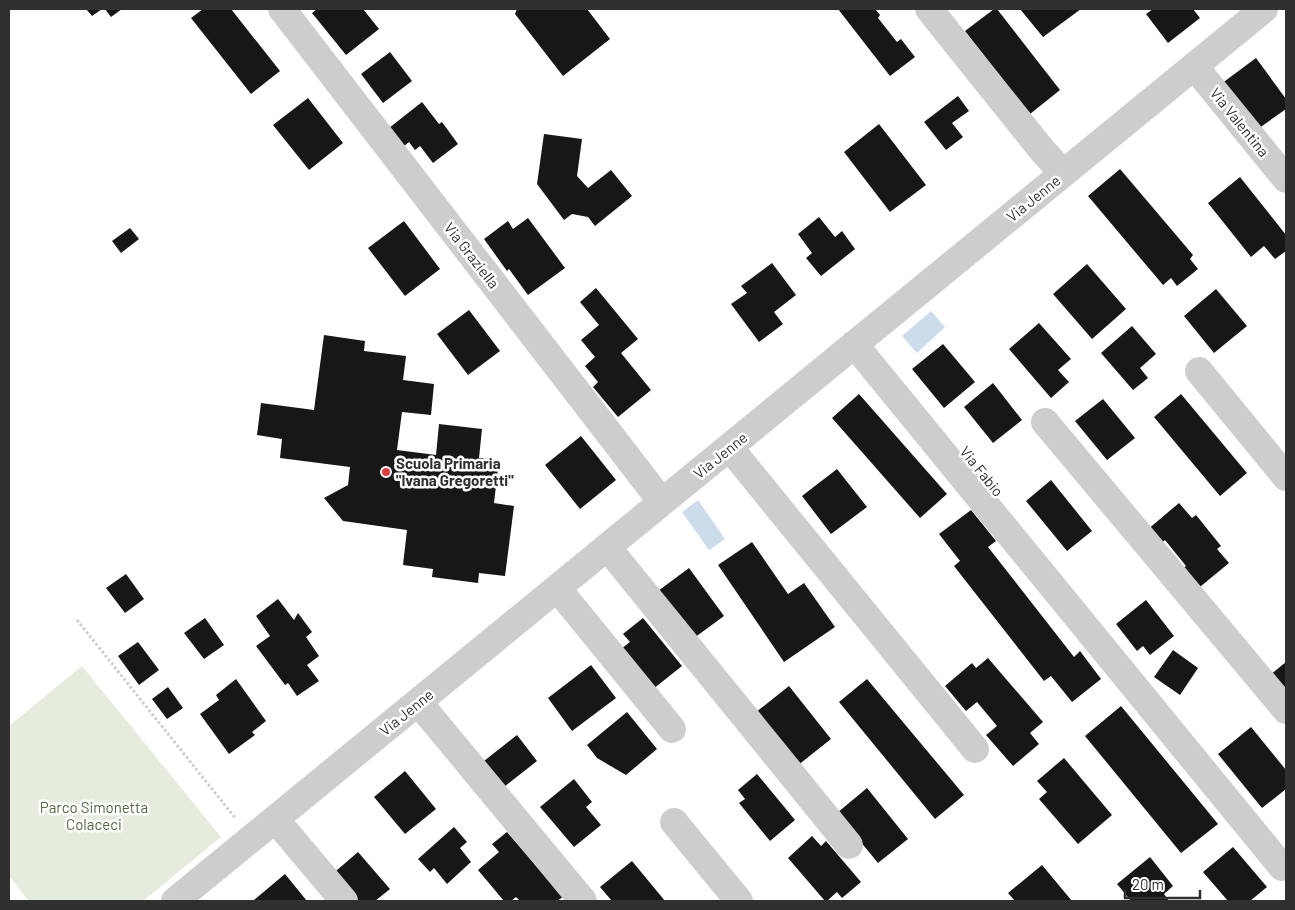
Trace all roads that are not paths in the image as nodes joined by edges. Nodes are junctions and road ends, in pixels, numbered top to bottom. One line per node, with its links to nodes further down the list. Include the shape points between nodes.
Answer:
1 (282, 9): 12 (street, Via Graziella)
2 (929, 9): 5 (street)
3 (1262, 9): 4 (street, Via Jenne)
4 (1194, 66): 5 (street, Via Jenne); 6 (street, Via Valentina)
5 (1063, 173): 7 (street, Via Jenne)
6 (1286, 179)
7 (862, 338): 10 (street, Via Jenne); 15 (street, Via Fabio); 23 (street, via 1282,867)
8 (1199, 371): 11 (street)
9 (1046, 422): 17 (street)
10 (729, 447): 12 (street, Via Jenne); 19 (street)
11 (1286, 477)
12 (662, 502): 13 (street, Via Jenne)
13 (607, 547): 14 (street, Via Jenne); 22 (street)
14 (557, 588): 16 (street, Via Jenne); 18 (street)
15 (1095, 608)
16 (418, 702): 20 (street, Via Jenne); 26 (street)
17 (1286, 710)
18 (672, 729)
19 (975, 749)
20 (275, 819): 24 (street, Via Jenne); 25 (street)
21 (674, 822): 27 (street)
22 (849, 845)
23 (1286, 863)
24 (175, 901)
25 (344, 901)
26 (583, 901)
27 (739, 901)

